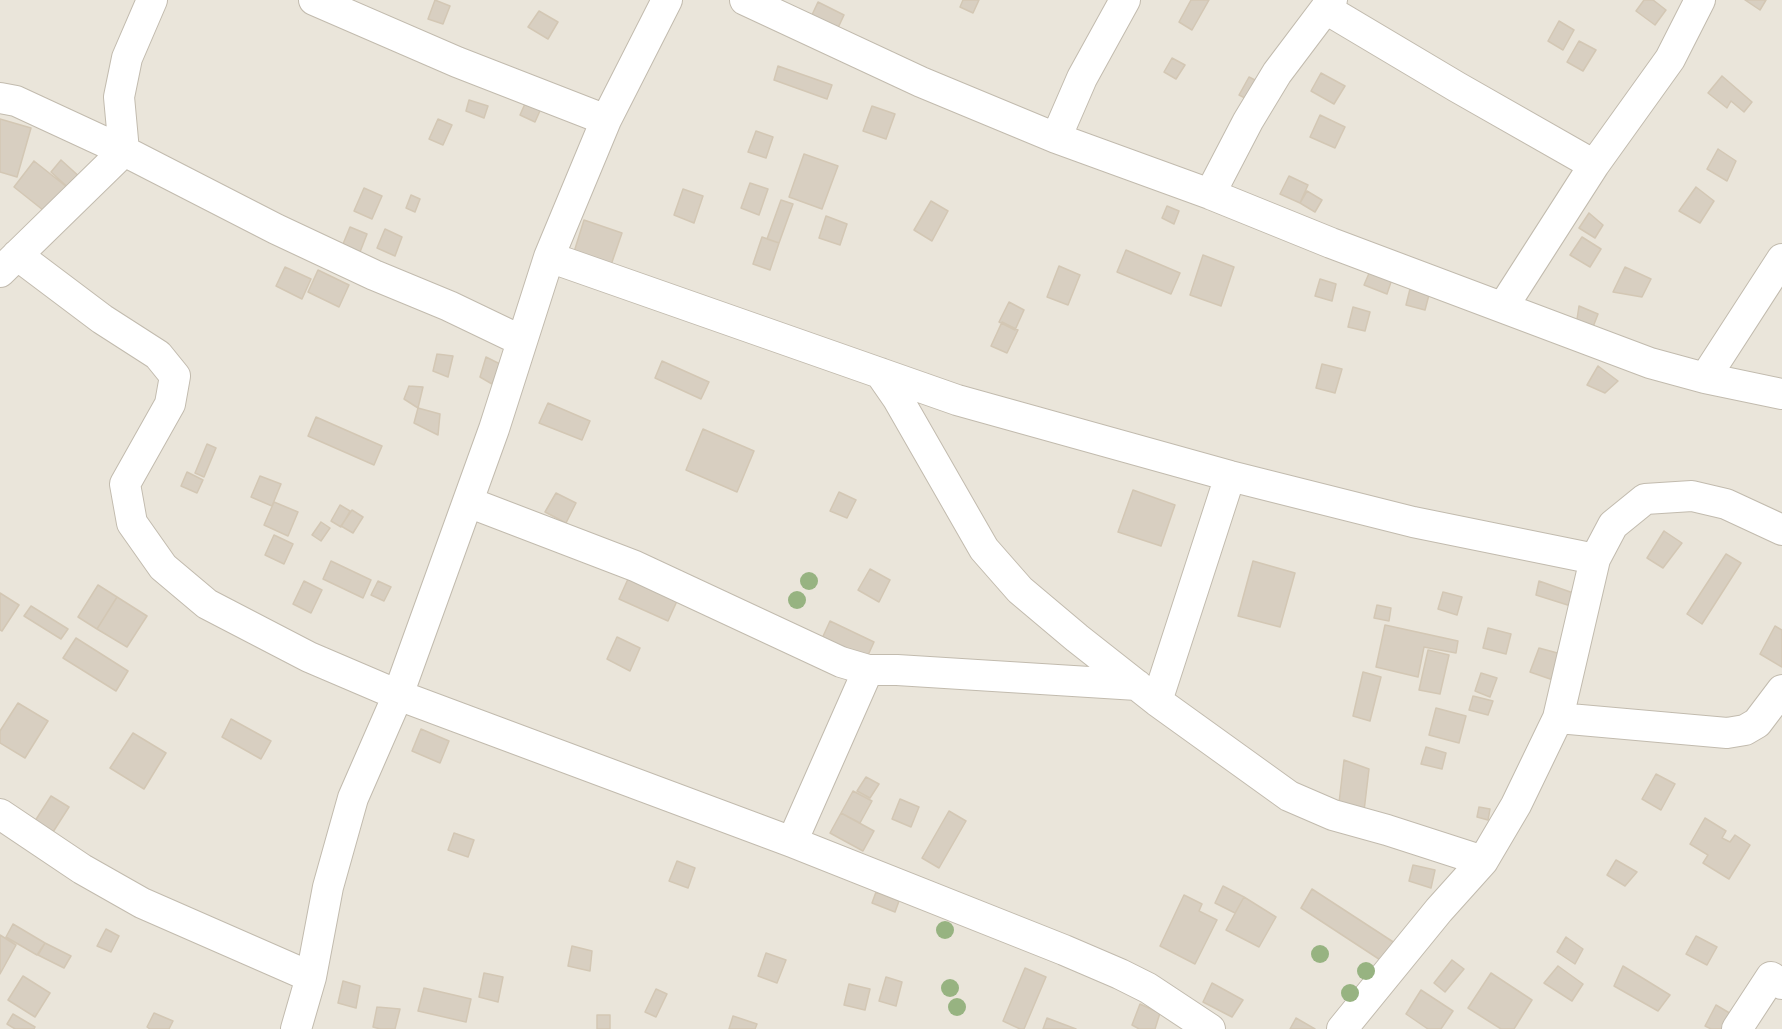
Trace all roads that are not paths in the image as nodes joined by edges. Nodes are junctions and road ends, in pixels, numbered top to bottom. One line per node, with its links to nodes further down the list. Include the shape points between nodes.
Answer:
1 (152, 0): 11 (street, via 127,58 119,98)
2 (314, 0): 9 (street)
3 (667, 0): 9 (street)
4 (745, 0): 10 (street, via 921,82)
5 (1125, 0): 10 (street, via 1082,78)
6 (1700, 0): 12 (street, via 1670,59)
7 (1329, 5): 12 (street, via 1456,87); 13 (street, via 1271,83)
8 (0, 98): 11 (street, via 16,101)
9 (606, 120): 14 (street)
10 (1056, 138): 13 (street)
11 (124, 151): 16 (street); 18 (street, via 287,234)
12 (1594, 165): 17 (street)
13 (1210, 194): 17 (street)
14 (549, 257): 18 (street); 19 (street)
15 (1782, 259): 20 (street)
16 (9, 263): 29 (street, via 158,355 175,376 170,404 125,484 132,523 163,567 207,604 309,657)
17 (1503, 307): 20 (street, via 1650,363)
18 (522, 341): 23 (street)
19 (880, 373): 22 (street, via 957,400); 28 (street, via 984,549 1020,590)
20 (1705, 378): 21 (street)
21 (1782, 394)
22 (1230, 476): 25 (street, via 1413,522); 28 (street)
23 (468, 502): 26 (street, via 635,566 841,662); 29 (street)
24 (1782, 530): 25 (street, via 1726,504 1692,496 1645,499 1613,525)
25 (1595, 559): 30 (street)
26 (868, 670): 28 (street); 32 (street)
27 (1782, 690): 30 (street, via 1757,723 1727,733)
28 (1147, 693): 33 (street, via 1289,796 1333,815)
29 (398, 695): 32 (street); 35 (street, via 353,798 328,886)
30 (1558, 718): 33 (street)
31 (0, 814): 35 (street, via 142,903)
32 (792, 842): 37 (street, via 1120,974)
33 (1484, 861): 38 (street)
34 (1778, 974): 39 (street)
35 (311, 977): 36 (street)
36 (296, 1029)
37 (1210, 1029)
38 (1342, 1029)
39 (1737, 1029)

